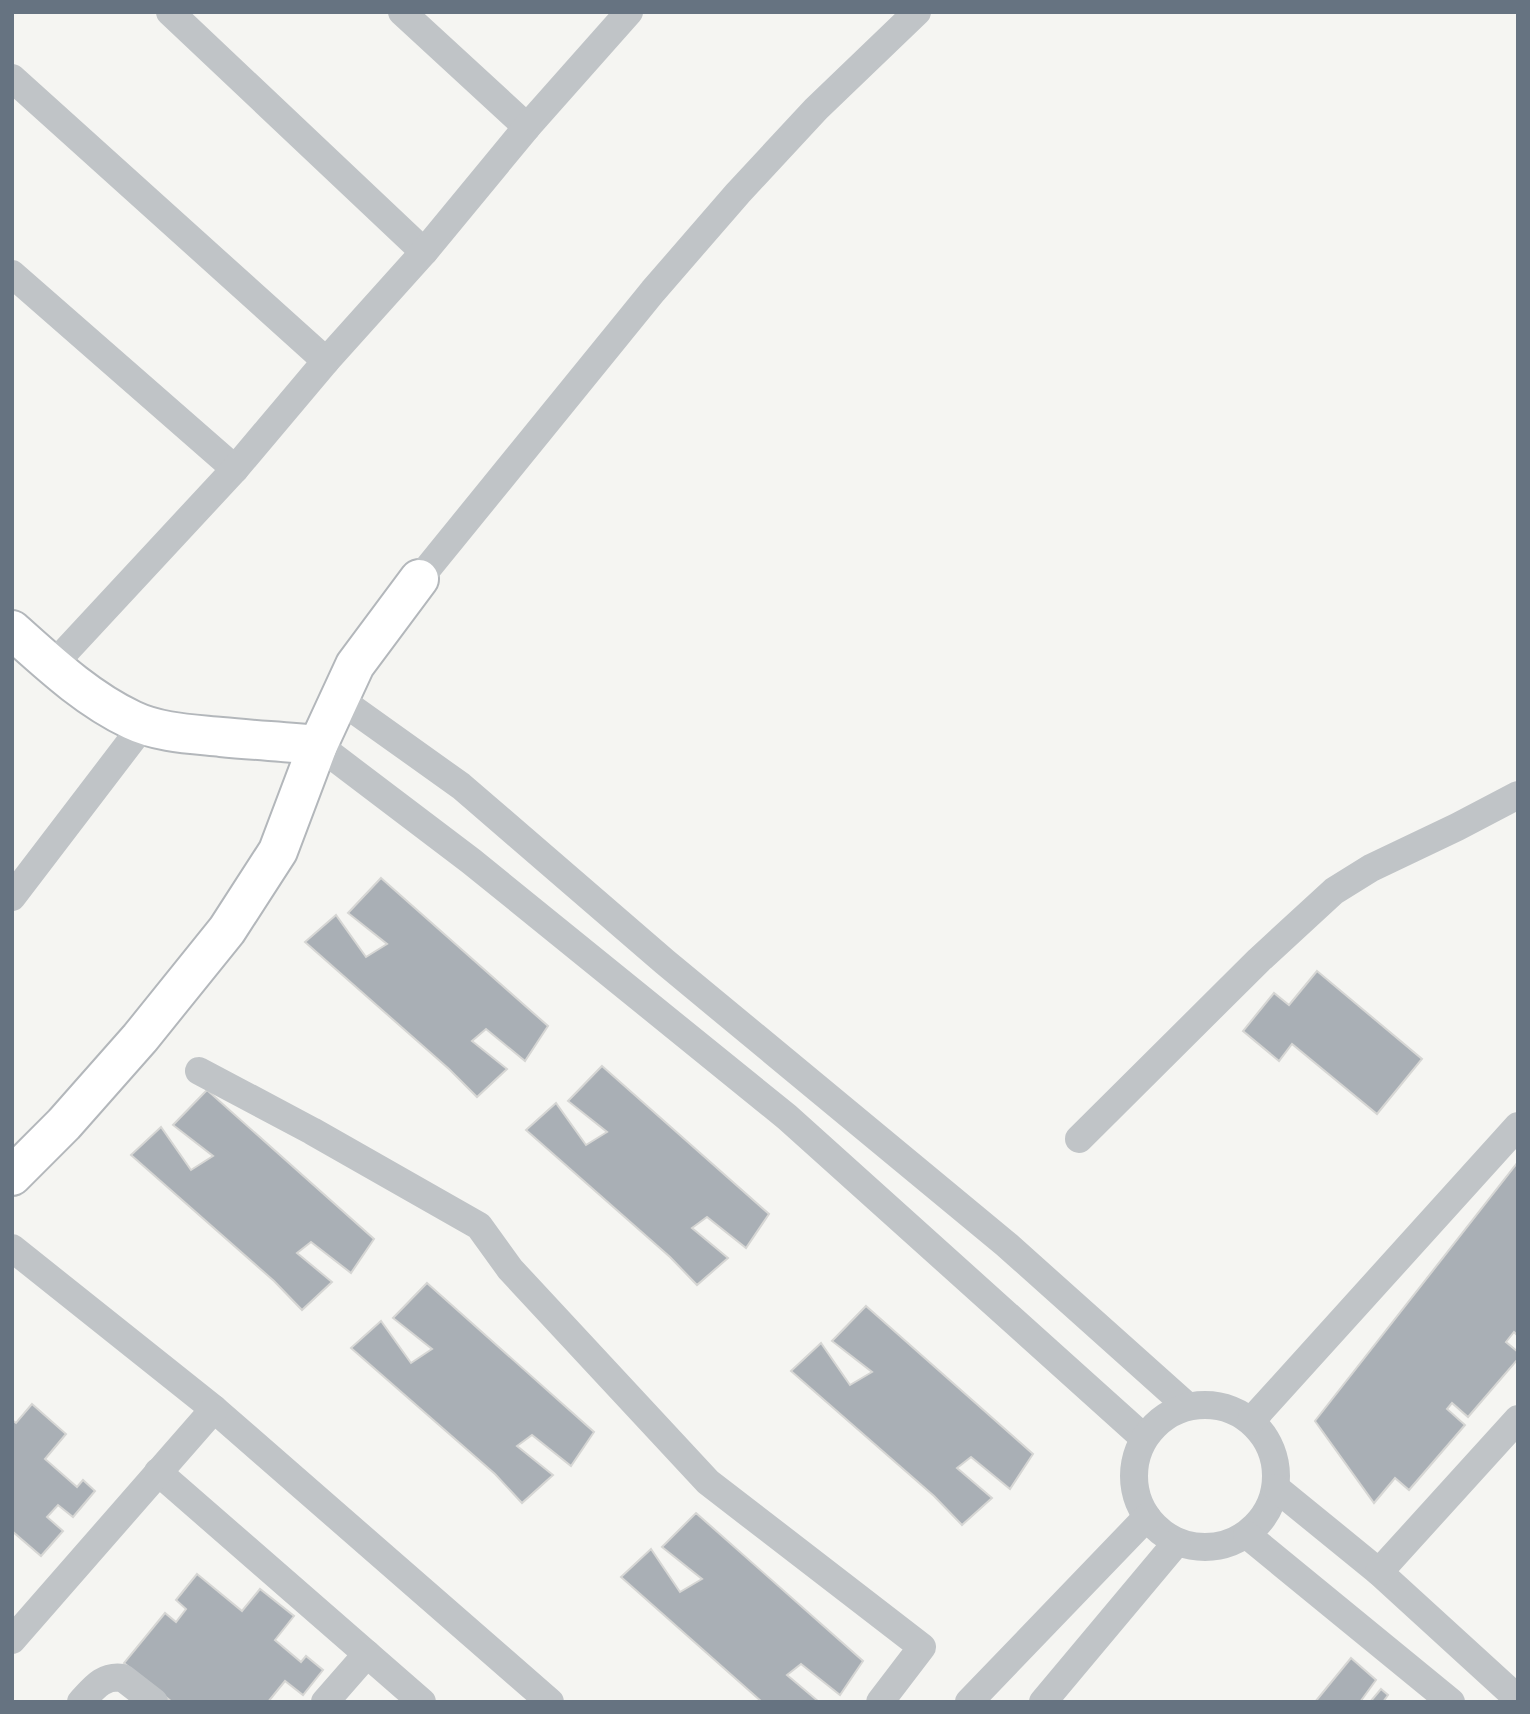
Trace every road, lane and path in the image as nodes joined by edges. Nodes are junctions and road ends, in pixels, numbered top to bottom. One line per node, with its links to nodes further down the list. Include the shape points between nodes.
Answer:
1 (170, 12): 7 (street)
2 (402, 12): 6 (street)
3 (917, 12): 11 (street, via 816,108 738,193)
4 (620, 16): 6 (street)
5 (12, 78): 9 (street)
6 (527, 127): 7 (street)
7 (424, 252): 9 (street)
8 (12, 274): 10 (street)
9 (326, 362): 10 (street)
10 (235, 470): 13 (street)
11 (419, 579): 14 (street, via 355,665)
12 (12, 630): 13 (street)
13 (52, 666): 15 (street, via 104,705)
14 (339, 699): 16 (street); 24 (street, via 461,786 1007,1245)
15 (144, 724): 16 (street, via 198,735); 18 (street)
16 (318, 745): 22 (street, via 278,851 227,929 140,1038); 28 (street, via 471,861 787,1117)
17 (1518, 795): 21 (street, via 1334,891)
18 (12, 897)
19 (199, 1071): 43 (street, via 480,1226 510,1269 708,1482 922,1647)
20 (1518, 1126): 27 (street)
21 (1079, 1139)
22 (12, 1176)
23 (12, 1248): 25 (street)
24 (1187, 1406): 27 (street, via 1221,1406); 28 (street, via 1163,1418)
25 (214, 1409): 29 (street); 42 (street)
26 (1518, 1419): 34 (street)
27 (1251, 1421): 30 (street, via 1273,1452)
28 (1144, 1438): 31 (street, via 1133,1478)
29 (158, 1472): 35 (street); 36 (street)
30 (1276, 1488): 32 (street, via 1269,1508); 34 (street)
31 (1147, 1517): 33 (street); 44 (street)
32 (1247, 1535): 33 (street, via 1224,1545 1200,1548); 46 (street)
33 (1177, 1542): 45 (street)
34 (1379, 1572): 37 (street)
35 (12, 1640)
36 (367, 1654): 40 (street); 41 (street)
37 (1518, 1699)
38 (81, 1702): 39 (street, via 97,1684 118,1677)
39 (155, 1702)
40 (325, 1702)
41 (422, 1702)
42 (550, 1702)
43 (880, 1702)
44 (969, 1702)
45 (1042, 1702)
46 (1451, 1702)

